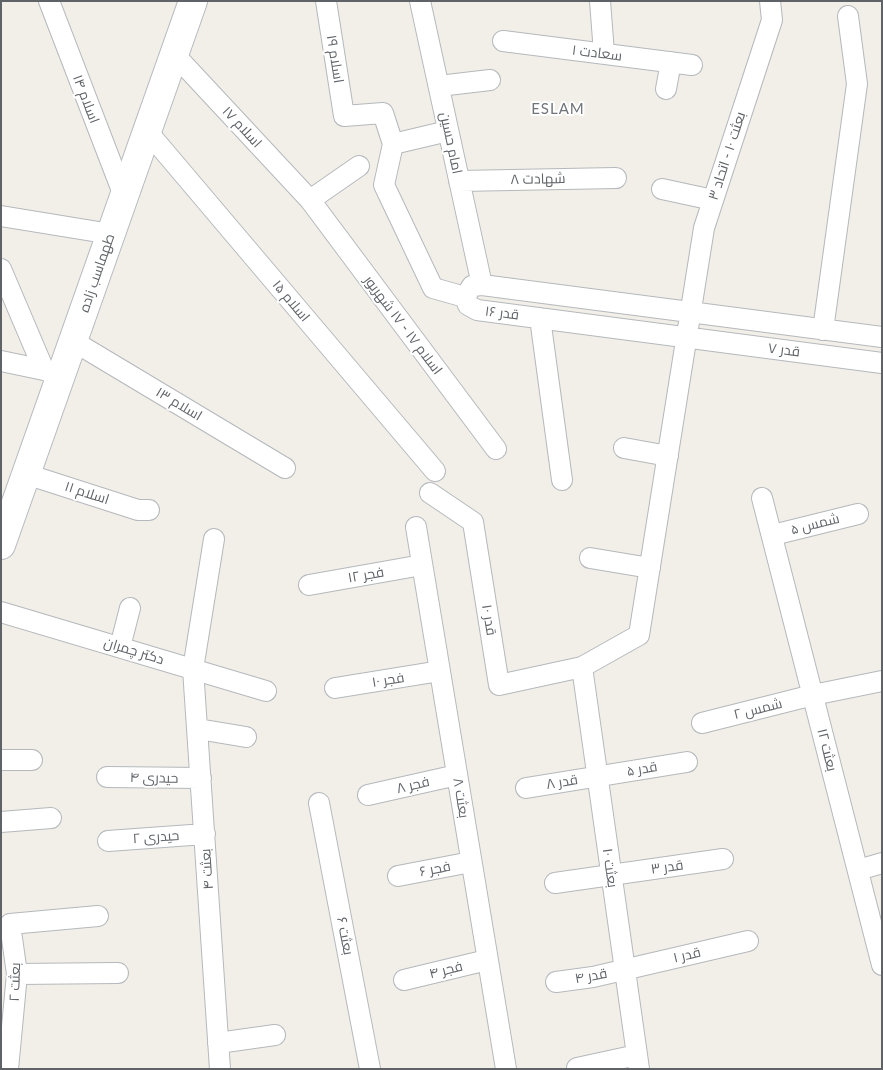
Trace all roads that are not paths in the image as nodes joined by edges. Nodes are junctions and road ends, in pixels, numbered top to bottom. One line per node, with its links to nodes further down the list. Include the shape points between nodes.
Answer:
1 (48, 1): 23 (street, اسلام ۱۴)
2 (193, 1): 9 (main road, طهماسب زاده)
3 (326, 1): 18 (street, اسلام ۱۹, via 344,116 383,113)
4 (420, 1): 14 (street, امام حسین)
5 (600, 1): 10 (street)
6 (770, 1): 25 (street, بعثت ۱۰ - اتحاد ۳, via 772,20)
7 (848, 16): 33 (street, via 857,84)
8 (502, 41): 10 (street, سعادت ۱)
9 (174, 54): 16 (main road, طهماسب زاده); 24 (street, اسلام ۱۷)
10 (604, 54): 11 (street, سعادت ۱)
11 (671, 62): 12 (street, سعادت ۱); 15 (street)
12 (692, 65)
13 (490, 80): 14 (street)
14 (439, 86): 17 (street, امام حسین)
15 (666, 89)
16 (148, 131): 23 (main road, طهماسب زاده); 44 (street, اسلام ۱۵)
17 (448, 131): 18 (street); 21 (street, امام حسین)
18 (392, 144): 30 (street, via 384,185 433,288)
19 (359, 166): 24 (street)
20 (616, 178): 21 (street, شهادت ۸)
21 (459, 181): 29 (street, امام حسین)
22 (662, 189): 25 (street)
23 (124, 196): 27 (main road, طهماسب زاده)
24 (310, 200): 41 (street, اسلام ۱۷ - ۱۷ شهریور)
25 (713, 200): 31 (street, بعثت ۱۰ - اتحاد ۳, via 704,228)
26 (1, 216): 27 (street)
27 (111, 234): 36 (main road, طهماسب زاده)
28 (1, 269): 39 (street)
29 (482, 285): 30 (street, قدر ۱۶, via 472,286); 31 (street, قدر ۱۶)
30 (465, 297): 32 (street, قدر ۱۶, via 468,305 477,310)
31 (691, 312): 33 (street, قدر ۷); 34 (street, بعثت ۱۰ - اتحاد ۳)
32 (540, 318): 34 (street, قدر ۱۶); 46 (street)
33 (823, 330): 35 (street, قدر ۷)
34 (687, 337): 38 (street, قدر ۷); 42 (street, بعثت ۱۰ - اتحاد ۳)
35 (882, 337)
36 (73, 341): 39 (main road, طهماسب زاده); 43 (street, اسلام ۱۳)
37 (1, 361): 39 (street)
38 (882, 363)
39 (52, 373): 45 (main road, طهماسب زاده)
40 (624, 448): 42 (street)
41 (496, 449)
42 (668, 456): 57 (street, بعثت ۱۰ - اتحاد ۳)
43 (285, 468)
44 (435, 471)
45 (26, 474): 49 (street, اسلام ۱۱, via 138,510); 54 (main road, طهماسب زاده)
46 (562, 480)
47 (430, 493): 62 (street, قدر ۱۰, via 473,522 499,685)
48 (762, 498): 52 (street, بعثت ۱۲)
49 (149, 510)
50 (858, 514): 52 (street, شمس ۵)
51 (416, 527): 56 (street, بعثت ۸)
52 (773, 535): 68 (street, بعثت ۱۲)
53 (214, 539): 63 (street, بعثت ۴)
54 (2, 541)
55 (590, 558): 57 (street)
56 (422, 565): 58 (street, فجر ۱۲); 64 (street, بعثت ۸)
57 (650, 568): 62 (street, بعثت ۱۰ - اتحاد ۳, via 639,635)
58 (309, 585)
59 (130, 608): 61 (street)
60 (1, 612): 61 (street, دکتر چمران)
61 (120, 647): 63 (street, دکتر چمران)
62 (582, 667): 76 (street, بعثت ۱۰)
63 (193, 669): 67 (street, دکتر چمران); 70 (street, بعثت ۴)
64 (440, 671): 66 (street, فجر ۱۰); 75 (street, بعثت ۸)
65 (882, 681): 68 (street, شمس ۲)
66 (336, 688)
67 (266, 691)
68 (813, 695): 69 (street, شمس ۲); 89 (street, بعثت ۱۲)
69 (702, 723)
70 (198, 729): 71 (street); 78 (street, بعثت ۴)
71 (246, 737)
72 (1, 760): 73 (street)
73 (32, 760)
74 (687, 762): 76 (street, قدر ۵)
75 (457, 775): 80 (street, فجر ۸); 87 (street, بعثت ۸)
76 (597, 776): 79 (street, قدر ۸); 90 (street, بعثت ۱۰)
77 (107, 777): 78 (street, حیدری ۴)
78 (201, 778): 84 (street, بعثت ۴)
79 (526, 788)
80 (368, 796)
81 (320, 803): 108 (street, بعثت ۶)
82 (51, 818): 83 (street)
83 (1, 822)
84 (205, 834): 85 (street, حیدری ۲); 103 (street, بعثت ۴)
85 (108, 841)
86 (722, 859): 90 (street, قدر ۳)
87 (471, 862): 91 (street, فجر ۶); 95 (street, بعثت ۸)
88 (882, 863): 89 (street)
89 (858, 870): 96 (street, بعثت ۱۲)
90 (611, 875): 92 (street, قدر ۳); 97 (street, بعثت ۱۰)
91 (398, 876)
92 (555, 883)
93 (98, 916): 99 (street, بعثت ۲, via 10,924)
94 (748, 941): 97 (street, قدر ۱)
95 (487, 960): 100 (street, فجر ۴); 109 (street, بعثت ۸)
96 (882, 965)
97 (625, 969): 101 (street, قدر ۴); 104 (street, بعثت ۱۰)
98 (118, 973): 99 (street)
99 (17, 974): 106 (street, بعثت ۲)
100 (404, 980)
101 (556, 982)
102 (275, 1035): 103 (street)
103 (218, 1043): 107 (street, بعثت ۴)
104 (638, 1062): 105 (street)
105 (577, 1068)
106 (8, 1069)
107 (220, 1069)
108 (370, 1069)
109 (506, 1069)

